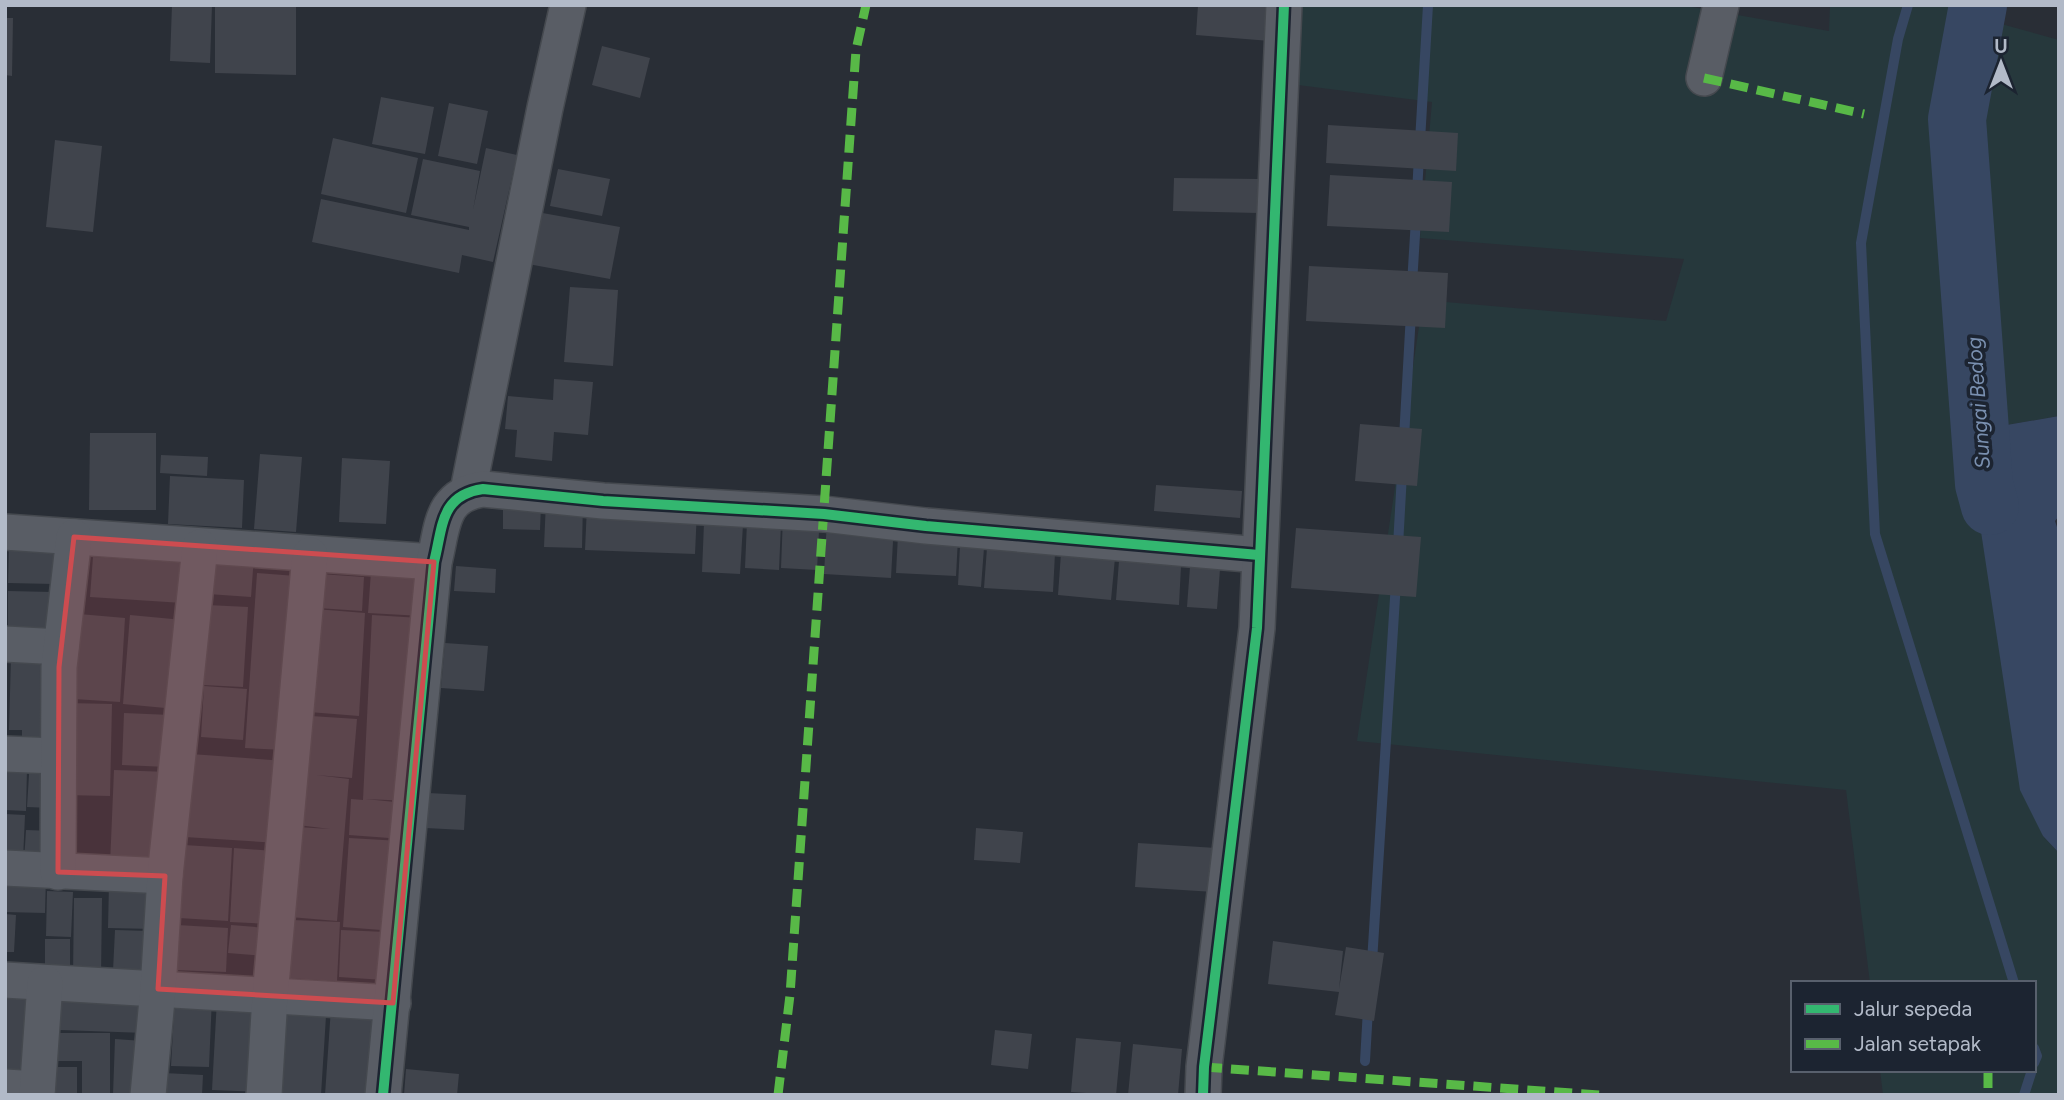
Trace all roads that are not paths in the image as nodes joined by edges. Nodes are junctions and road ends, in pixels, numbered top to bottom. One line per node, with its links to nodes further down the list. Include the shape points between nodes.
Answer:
1 (568, 5): 5 (street)
2 (1284, 5): 10 (street)
3 (1721, 5): 4 (street)
4 (1704, 78)
5 (468, 491): 10 (street, via 824,514); 11 (street, via 447,509)
6 (5, 532): 7 (street)
7 (74, 537): 8 (street); 13 (street)
8 (200, 547): 9 (street); 18 (street)
9 (310, 555): 11 (street); 22 (street)
10 (1259, 555): 28 (street, via 1257,628)
11 (434, 562): 23 (street)
12 (5, 644): 13 (street)
13 (61, 647): 15 (street)
14 (5, 754): 15 (street)
15 (57, 756): 17 (street)
16 (5, 868): 17 (street)
17 (58, 872): 18 (street)
18 (165, 876): 21 (street)
19 (5, 980): 20 (street)
20 (45, 983): 21 (street); 24 (street)
21 (158, 989): 22 (street); 25 (street)
22 (270, 996): 23 (street); 26 (street)
23 (393, 1003): 27 (street)
24 (26, 1090)
25 (148, 1095)
26 (264, 1095)
27 (383, 1095)
28 (1203, 1095)

